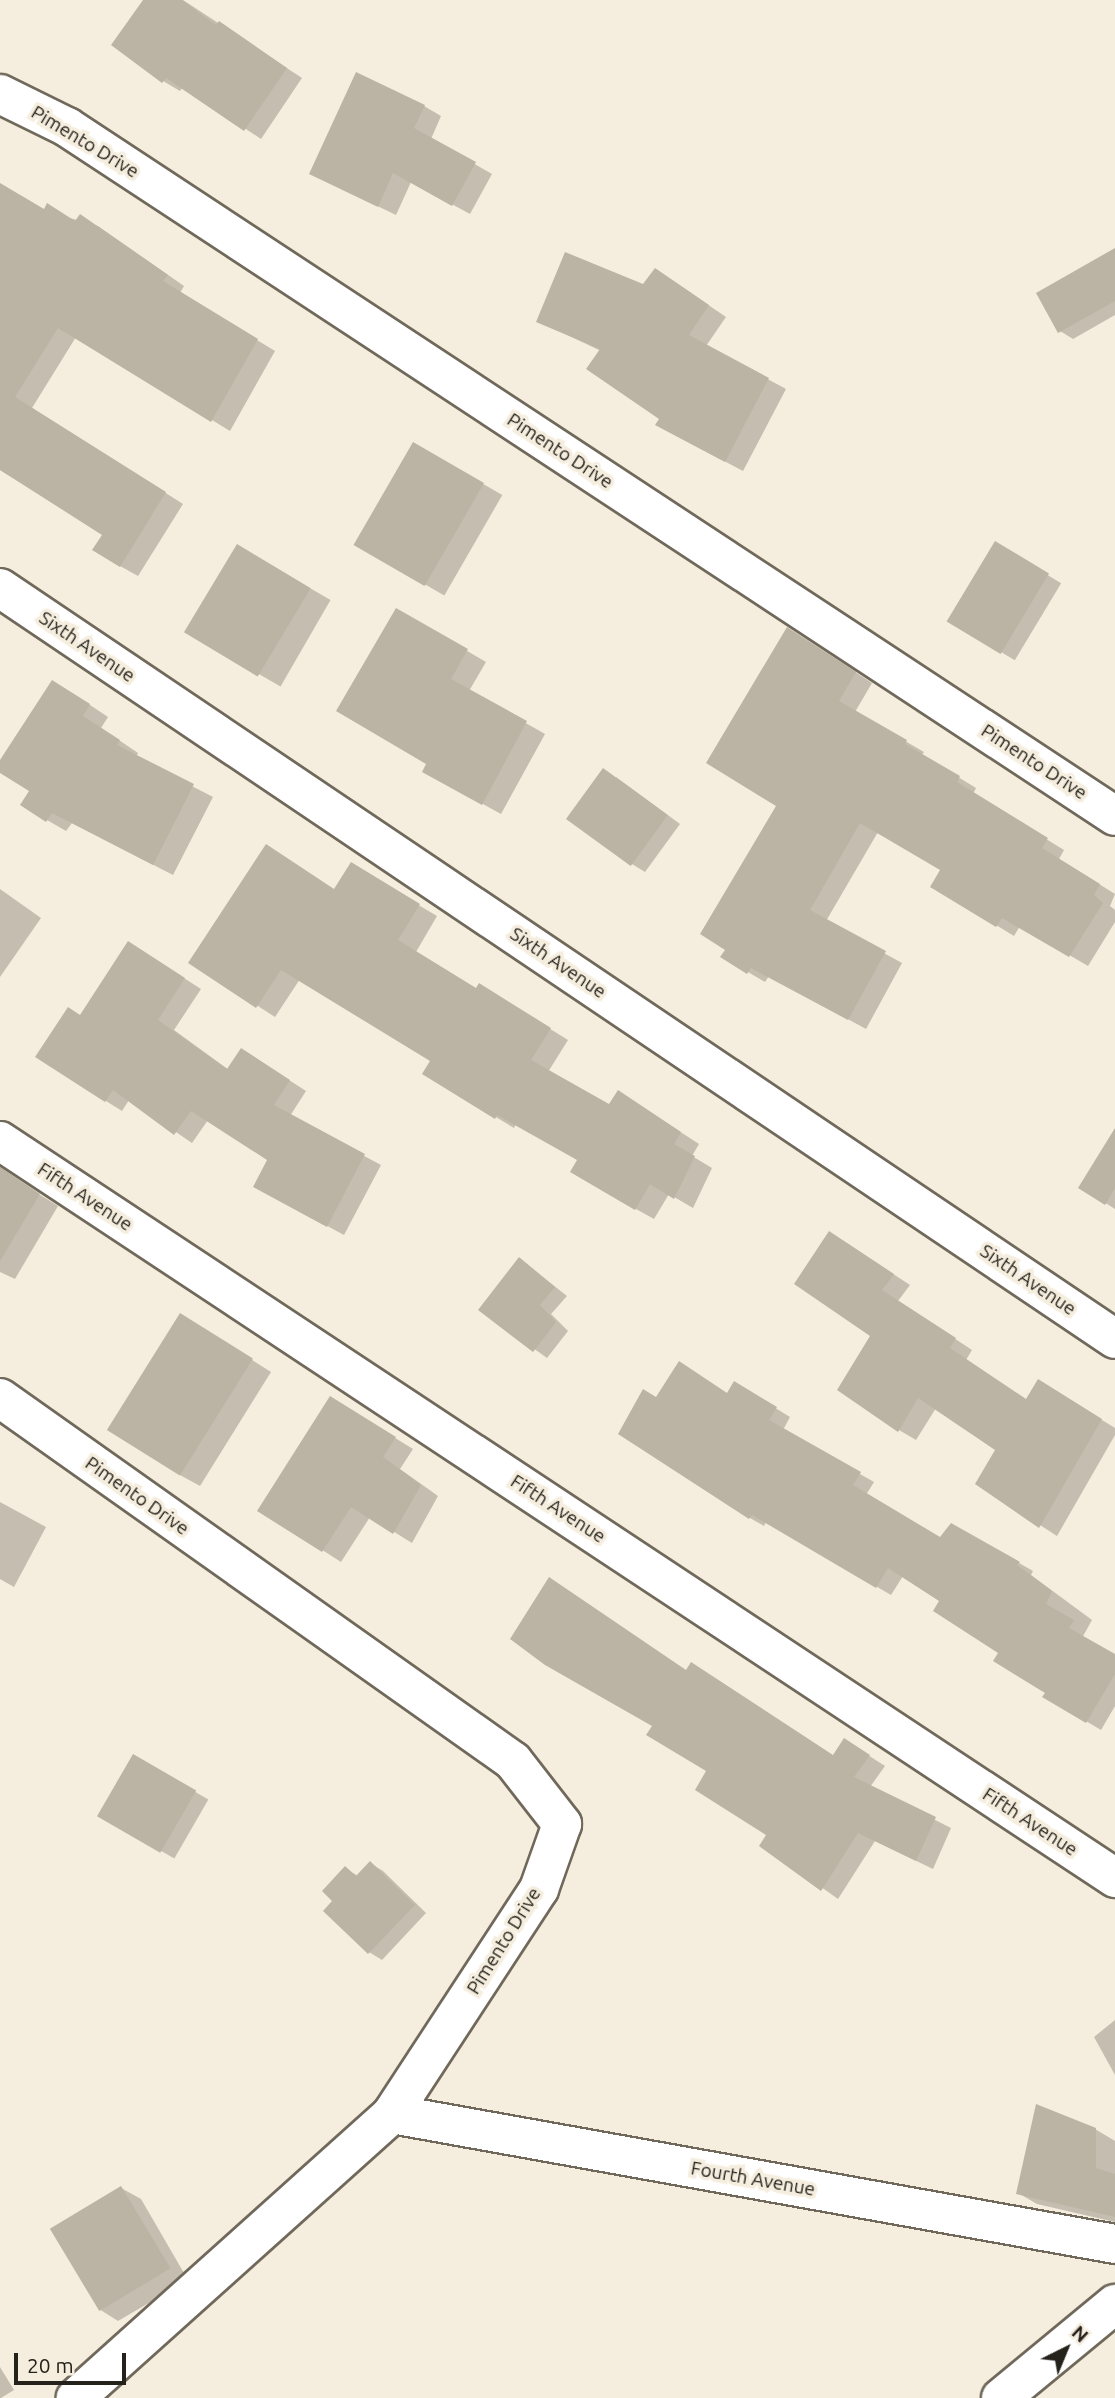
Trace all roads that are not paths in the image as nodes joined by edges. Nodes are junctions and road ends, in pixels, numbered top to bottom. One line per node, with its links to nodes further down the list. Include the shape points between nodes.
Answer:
1 (0, 94): 3 (street, Pimento Drive, via 67,127)
2 (0, 588): 5 (street, Sixth Avenue)
3 (1115, 816)
4 (0, 1140): 7 (street, Fifth Avenue)
5 (1115, 1339)
6 (0, 1398): 8 (street, Pimento Drive, via 513,1761 562,1824 539,1889)
7 (1115, 1878)
8 (392, 2114): 9 (street, Fourth Avenue); 11 (street, Pimento Drive)
9 (1115, 2244)
10 (1115, 2304): 12 (street)
11 (76, 2398)
12 (1001, 2398)

